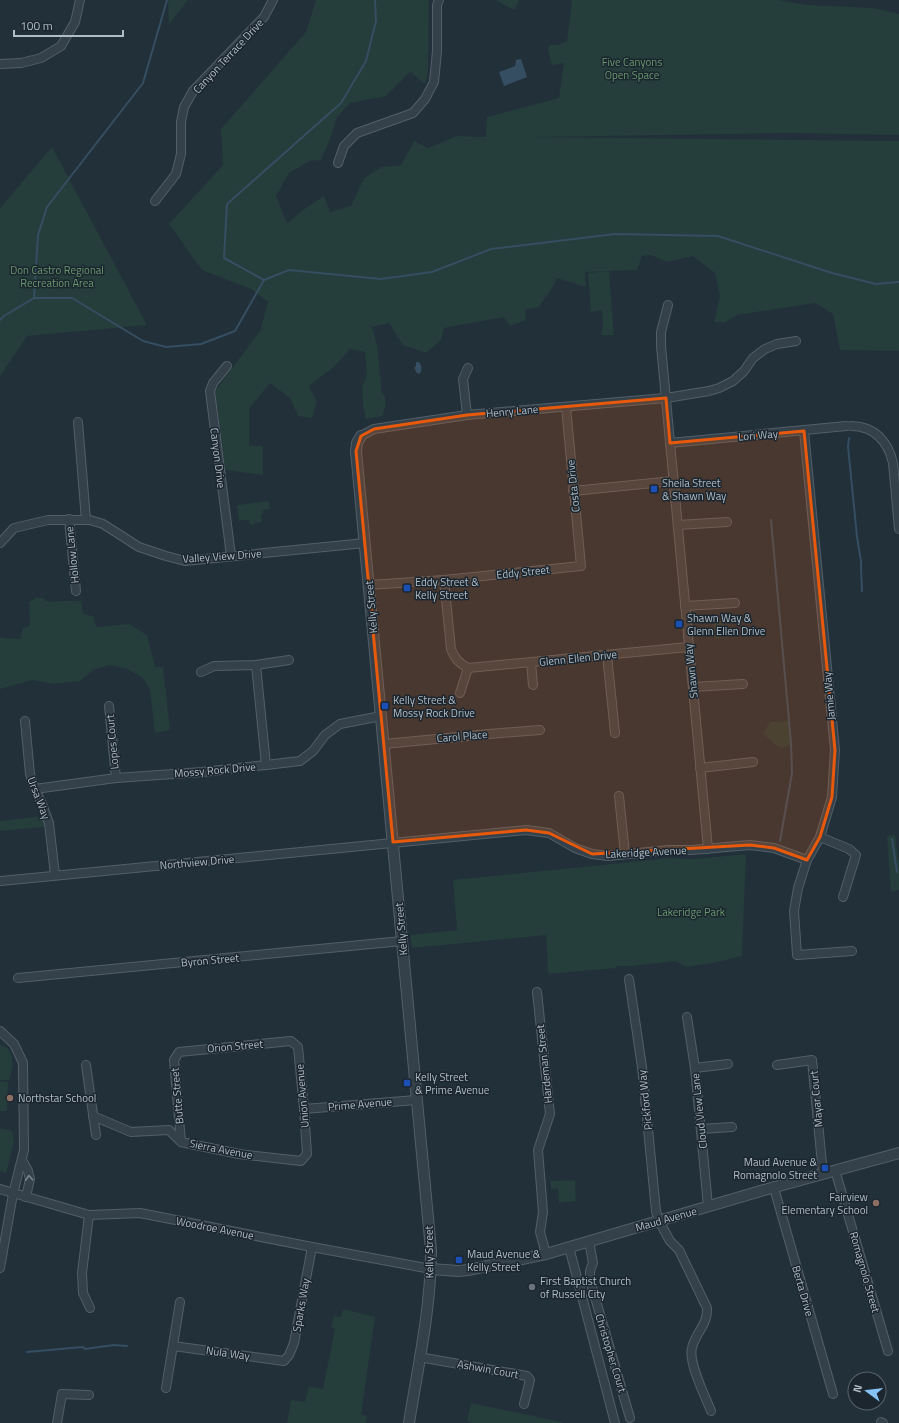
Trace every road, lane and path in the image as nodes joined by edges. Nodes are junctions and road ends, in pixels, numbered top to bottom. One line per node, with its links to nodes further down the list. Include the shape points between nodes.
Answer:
1 (80, 0): 4 (street, via 75,22 61,46 42,58)
2 (273, 0): 6 (street, Canyon Terrace Drive, via 264,17 193,91 184,107 181,122 181,154 176,174)
3 (439, 0): 5 (street, via 434,82 425,99 413,113 356,133 344,146)
4 (0, 64)
5 (338, 163)
6 (155, 201)
7 (668, 305): 11 (street, Shawn Way, via 661,332)
8 (796, 341): 11 (street, Henry Lane, via 765,349 753,358 733,381 719,388)
9 (227, 366): 27 (street, Canyon Drive, via 213,383 210,391)
10 (468, 368): 13 (street, via 464,379)
11 (666, 398): 12 (street, Henry Lane); 17 (street, Shawn Way)
12 (566, 407): 13 (street, Henry Lane); 19 (street, Costa Drive)
13 (467, 415): 16 (street, Henry Lane, via 374,429)
14 (78, 422): 21 (street)
15 (804, 431): 17 (street, Lori Way); 24 (street, Lori Way, via 848,426 872,431 883,440 891,453 893,463); 57 (street, Jamie Way, via 835,750 832,797)
16 (361, 436): 26 (street, Kelly Street, via 356,451)
17 (670, 443): 18 (street, Shawn Way)
18 (673, 480): 19 (street); 23 (street, Shawn Way)
19 (573, 491): 28 (street, Costa Drive)
20 (68, 519): 21 (street, Valley View Drive); 25 (street, Valley View Drive, via 48,520 14,528); 31 (street, Hollow Lane)
21 (86, 520): 27 (street, Valley View Drive, via 103,524 140,547 185,561)
22 (727, 522): 23 (street)
23 (678, 525): 33 (street, Shawn Way)
24 (899, 529)
25 (0, 543)
26 (365, 543): 27 (street, Valley View Drive); 30 (street, Kelly Street)
27 (231, 556)
28 (581, 566): 29 (street, Eddy Street)
29 (444, 580): 30 (street, Eddy Street); 39 (street, via 451,649 455,658)
30 (369, 585): 46 (street, Kelly Street)
31 (76, 591)
32 (735, 603): 33 (street)
33 (685, 606): 34 (street, Shawn Way)
34 (688, 647): 35 (street, Glenn Ellen Drive); 43 (street, Shawn Way)
35 (607, 655): 37 (street, Glenn Ellen Drive); 49 (street)
36 (289, 660): 38 (street)
37 (531, 663): 39 (street, Glenn Ellen Drive); 42 (street)
38 (256, 665): 40 (street, via 214,666); 52 (street)
39 (468, 668): 44 (street)
40 (201, 672)
41 (743, 684): 43 (street)
42 (533, 685)
43 (693, 687): 53 (street, Shawn Way)
44 (460, 693)
45 (109, 706): 54 (street, Lopes Court)
46 (381, 716): 50 (street, Kelly Street); 52 (street, Mossy Rock Drive, via 340,724 325,735 314,751 300,760)
47 (25, 721): 55 (street, Ursa Way, via 30,774)
48 (540, 730): 50 (street, Carol Place)
49 (615, 733)
50 (384, 744): 58 (street, Kelly Street)
51 (753, 762): 53 (street)
52 (266, 766): 54 (street, Mossy Rock Drive)
53 (700, 768): 59 (street, Shawn Way)
54 (116, 778): 55 (street, Mossy Rock Drive)
55 (35, 789): 62 (street, Ursa Way, via 49,823)
56 (618, 796): 60 (street)
57 (820, 837): 61 (street, Jamie Way); 64 (street, via 849,848 856,855)
58 (393, 842): 60 (street, Lakeridge Avenue, via 526,830 548,833 592,854); 62 (street, Northview Drive); 65 (street, Kelly Street)
59 (708, 849): 60 (street, Lakeridge Avenue); 61 (street, Lakeridge Avenue, via 750,845 774,848)
60 (625, 854)
61 (807, 860): 66 (street, Jamie Way, via 794,911 797,955)
62 (54, 875): 63 (street, Northview Drive)
63 (1, 881)
64 (843, 897)
65 (402, 941): 67 (street, Byron Street); 78 (street, Kelly Street)
66 (852, 951)
67 (18, 978)
68 (628, 979): 96 (street, Pickford Way, via 642,1067)
69 (537, 992): 100 (street, Hardeman Street, via 550,1114 538,1150 543,1212 540,1232)
70 (687, 1016): 77 (street, Cloud View Lane)
71 (0, 1031): 87 (street, via 14,1044 23,1063)
72 (291, 1041): 73 (street, Orion Street); 79 (street, Union Avenue, via 298,1047)
73 (179, 1052): 84 (street, Butte Street, via 174,1060)
74 (86, 1064): 80 (street)
75 (728, 1064): 77 (street)
76 (777, 1065): 89 (street, Mayar Court, via 812,1060)
77 (694, 1068): 82 (street, Cloud View Lane)
78 (416, 1100): 79 (street, Prime Avenue); 102 (street, Kelly Street)
79 (304, 1109): 86 (street, Union Avenue)
80 (93, 1116): 83 (street); 84 (street, Sierra Avenue, via 131,1132 169,1130)
81 (732, 1127): 82 (street)
82 (701, 1129): 94 (street, Cloud View Lane)
83 (96, 1136)
84 (181, 1142): 86 (street, Sierra Avenue, via 239,1154 301,1161)
85 (899, 1153): 88 (street, Maud Avenue)
86 (307, 1154)
87 (22, 1160): 92 (street); 93 (street, one-way to 87, via 30,1179)
88 (835, 1170): 89 (street, Maud Avenue); 106 (street, Romagnolo Street)
89 (823, 1174): 90 (street, Maud Avenue)
90 (774, 1188): 94 (street, Maud Avenue); 110 (street, Berta Drive)
91 (0, 1190): 92 (street, Woodroe Avenue)
92 (13, 1194): 93 (street, Woodroe Avenue); 101 (street)
93 (26, 1197): 95 (street, Woodroe Avenue)
94 (708, 1206): 96 (street, Maud Avenue)
95 (89, 1215): 98 (street, Woodroe Avenue, via 140,1213); 104 (street, via 82,1273 83,1293)
96 (659, 1221): 97 (street, Maud Avenue); 113 (street, Pickford Way, via 670,1241 679,1250 707,1308 706,1322 692,1347 691,1358)
97 (589, 1241): 99 (street, Maud Avenue); 114 (street, Christopher Court, via 593,1263 590,1280)
98 (312, 1247): 102 (street, Woodroe Avenue); 108 (street, Sparks Way, via 294,1343)
99 (568, 1247): 100 (street, Maud Avenue); 117 (street)
100 (546, 1254): 102 (street, Maud Avenue, via 468,1270)
101 (0, 1268)
102 (432, 1269): 107 (street, Kelly Street)
103 (180, 1302): 105 (street)
104 (90, 1308)
105 (172, 1346): 108 (street, Nula Way); 109 (street)
106 (888, 1351)
107 (419, 1357): 112 (street, Ashwin Court, via 527,1376 530,1380); 116 (street, Kelly Street)
108 (284, 1360)
109 (166, 1388)
110 (833, 1394)
111 (89, 1395): 115 (street, via 62,1394)
112 (524, 1404)
113 (711, 1410)
114 (630, 1418)
115 (57, 1423)
116 (409, 1423)
117 (615, 1423)

